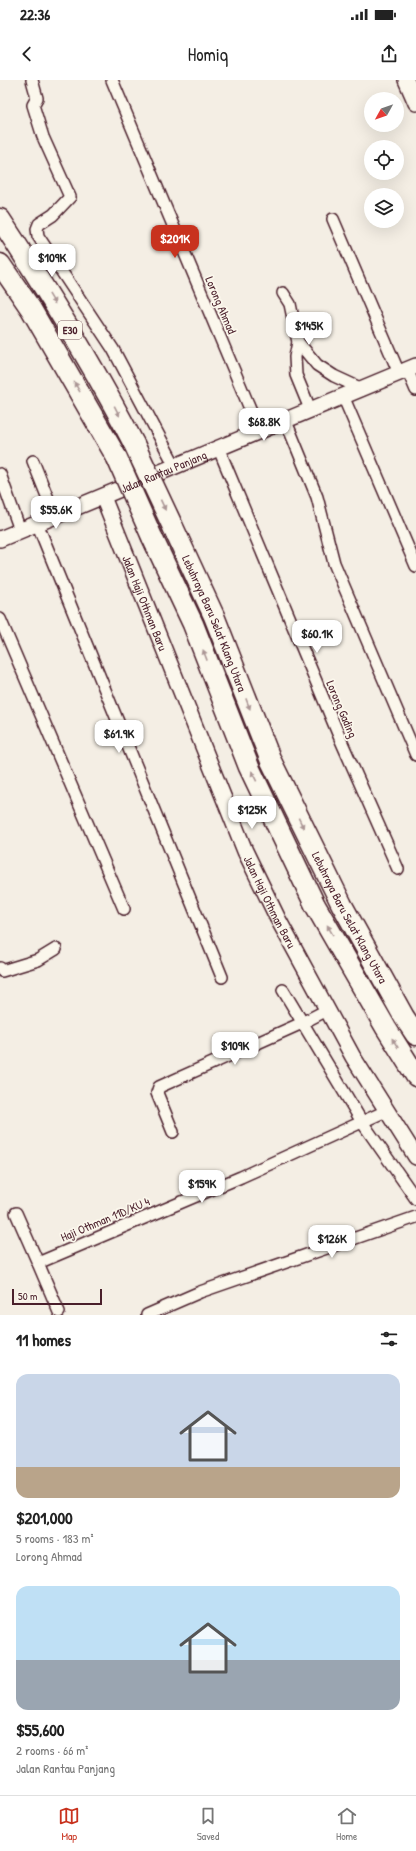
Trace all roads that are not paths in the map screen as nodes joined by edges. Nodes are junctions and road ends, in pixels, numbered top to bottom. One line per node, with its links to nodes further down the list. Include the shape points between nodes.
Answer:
1 (32, 80): 19 (street, via 37,98 33,105 43,137 70,197 53,215 39,224 36,229 38,236 113,349)
2 (112, 80): 16 (street, Lorong Ahmad)
3 (406, 80): 4 (street)
4 (416, 103)
5 (0, 219): 37 (highway, Lebuhraya Baru Selat Klang Utara / E30, one-way to 37, bridge, via 53,300 112,400 214,616 271,761 342,905)
6 (333, 219): 10 (street)
7 (0, 264): 38 (highway, Lebuhraya Baru Selat Klang Utara / E30, one-way to 7, bridge, via 315,905 249,767 193,624 117,458 31,308)
8 (283, 293): 9 (street, via 290,304)
9 (298, 342): 11 (street, via 317,365); 14 (street, via 295,357 296,375)
10 (408, 369): 11 (street, Jalan Rantau Panjang); 12 (street)
11 (360, 388): 13 (street, Jalan Rantau Panjang)
12 (416, 390)
13 (343, 396): 14 (street, Jalan Rantau Panjang); 26 (street)
14 (310, 409): 15 (street, Jalan Rantau Panjang)
15 (285, 419): 16 (street, Jalan Rantau Panjang); 28 (street, via 317,497 334,563)
16 (259, 430): 17 (street, Jalan Rantau Panjang)
17 (218, 447): 19 (street, Jalan Rantau Panjang); 29 (street, Lorong Gading, via 339,736)
18 (34, 462): 22 (street)
19 (175, 466): 21 (street, Jalan Rantau Panjang)
20 (0, 474): 24 (street)
21 (103, 497): 22 (street, Jalan Rantau Panjang); 35 (street, Jalan Haji Othman Baru, via 245,851)
22 (55, 516): 23 (street, Jalan Rantau Panjang)
23 (37, 523): 24 (street, Jalan Rantau Panjang); 33 (street)
24 (20, 530): 25 (street, Jalan Rantau Panjang)
25 (0, 539)
26 (416, 566)
27 (0, 619): 30 (street)
28 (416, 755)
29 (398, 869)
30 (124, 909)
31 (56, 949): 32 (street, via 38,960 2,971)
32 (0, 968)
33 (222, 977)
34 (283, 990): 36 (street)
35 (327, 1010): 36 (street); 39 (street, Jalan Haji Othman Baru)
36 (302, 1023): 40 (street); 41 (street, via 159,1087 157,1093)
37 (416, 1035)
38 (416, 1076)
39 (386, 1111): 40 (street, Haji Othman 11D/KU 4); 42 (street, Jalan Haji Othman Baru)
40 (362, 1122): 43 (street); 46 (street, Haji Othman 11D/KU 4)
41 (173, 1132)
42 (416, 1157)
43 (416, 1199)
44 (16, 1213): 46 (street)
45 (416, 1217): 48 (street, via 200,1292)
46 (38, 1263): 47 (street)
47 (59, 1312)
48 (147, 1315)

